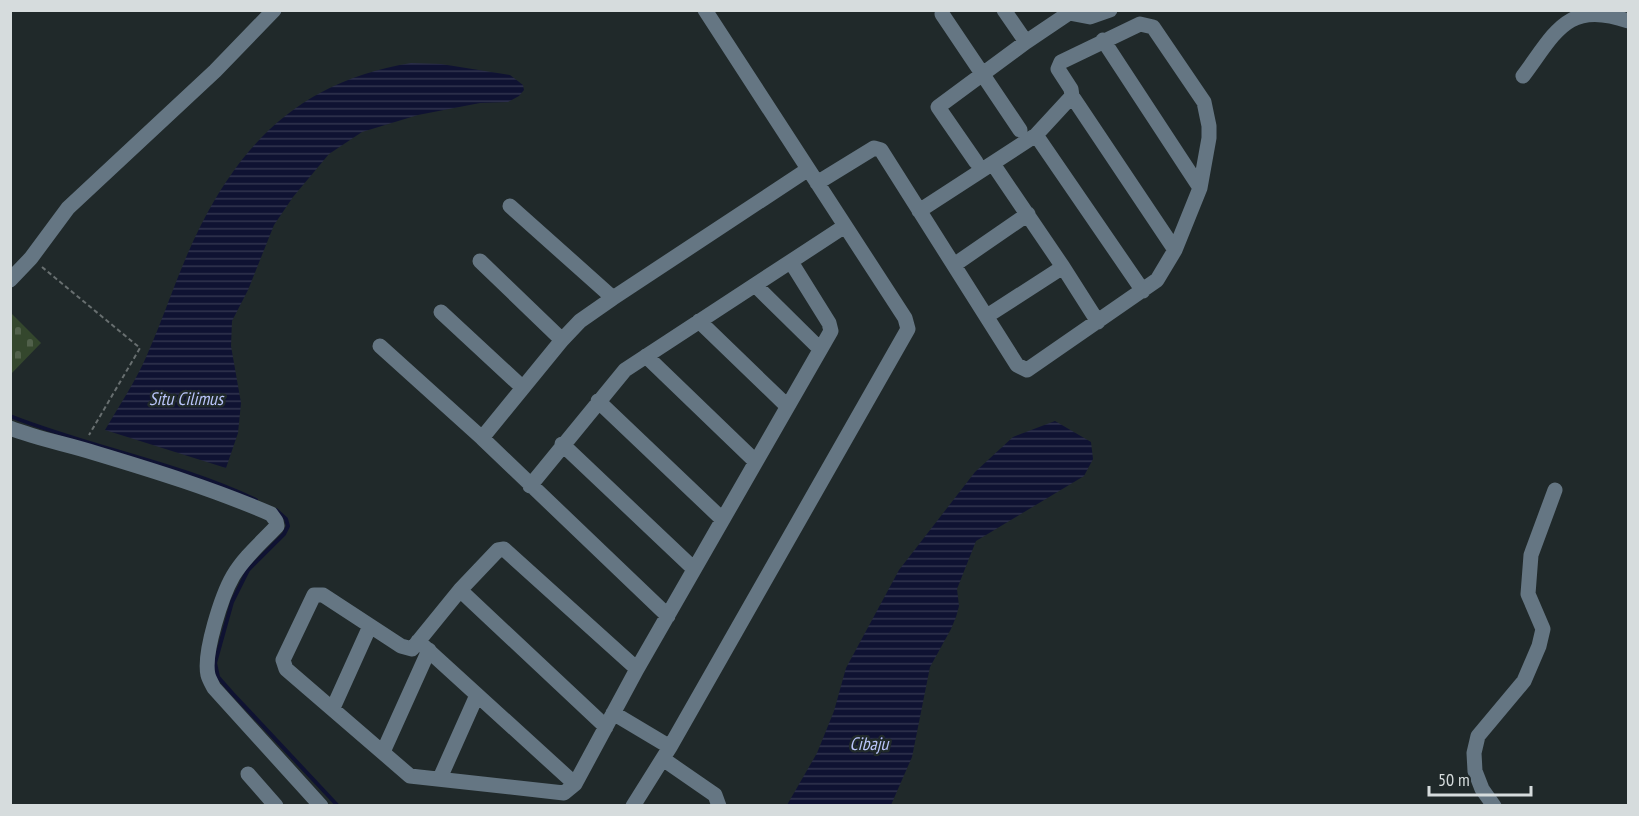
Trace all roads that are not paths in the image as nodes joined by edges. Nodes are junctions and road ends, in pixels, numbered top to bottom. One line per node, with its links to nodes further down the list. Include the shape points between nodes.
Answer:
1 (274, 10): 29 (street, via 215,71 68,208)
2 (705, 10): 17 (street)
3 (1004, 10): 9 (street)
4 (1110, 10): 5 (street, via 1090,17)
5 (1069, 12): 9 (street)
6 (942, 14): 10 (street)
7 (1629, 21): 11 (street, via 1595,12 1570,18)
8 (1103, 40): 12 (street, via 1061,62 1059,69); 19 (street); 19 (street, via 1140,24 1153,27 1204,102 1209,138)
9 (1026, 42): 10 (street)
10 (982, 75): 13 (street); 15 (street, via 938,107)
11 (1523, 76)
12 (1072, 96): 14 (street); 24 (street)
13 (1020, 130)
14 (1036, 135): 16 (street); 31 (street)
15 (976, 162)
16 (993, 164): 21 (street); 22 (street)
17 (807, 170): 18 (street); 32 (street)
18 (817, 183): 21 (street, via 874,148 881,150); 23 (street)
19 (1200, 189): 24 (street)
20 (510, 206): 32 (street)
21 (920, 211): 27 (street)
22 (1028, 214): 27 (street); 28 (street)
23 (845, 226): 26 (street); 62 (street, via 905,318 908,329)
24 (1175, 250): 31 (street, via 1157,280)
25 (480, 261): 37 (street)
26 (791, 262): 30 (street); 39 (street, via 829,323 831,331)
27 (954, 266): 34 (street)
28 (1063, 267): 34 (street); 36 (street)
29 (10, 280)
30 (755, 285): 35 (street); 39 (street)
31 (1143, 291): 36 (street)
32 (613, 298): 37 (street, via 580,321)
33 (441, 312): 41 (street)
34 (987, 316): 36 (street, via 1017,365 1027,370)
35 (699, 321): 40 (street); 43 (street)
36 (1098, 322)
37 (562, 340): 41 (street)
38 (380, 346): 45 (street)
39 (820, 349): 43 (street)
40 (646, 356): 42 (street, via 625,370); 47 (street)
41 (523, 388): 45 (street)
42 (598, 401): 46 (street); 50 (street)
43 (786, 405): 47 (street)
44 (10, 428): 67 (street, via 180,478 270,514 276,521 277,526 232,577 207,654 208,675 214,688)
45 (482, 438): 48 (street)
46 (562, 444): 48 (street); 51 (street)
47 (755, 461): 50 (street)
48 (530, 486): 53 (street)
49 (1555, 490): 70 (street, via 1531,555 1528,594 1543,629 1539,646 1524,681 1478,736 1474,753 1475,771)
50 (722, 519): 51 (street)
51 (694, 569): 53 (street)
52 (460, 590): 55 (street); 56 (street, via 498,550 504,549); 60 (street)
53 (668, 616): 56 (street)
54 (370, 626): 55 (street, via 401,646); 58 (street); 58 (street, via 323,595 314,594 283,660 286,669)
55 (424, 646): 57 (street); 61 (street)
56 (637, 669): 59 (street)
57 (477, 695): 64 (street); 65 (street)
58 (333, 708): 61 (street)
59 (613, 713): 60 (street); 62 (street)
60 (606, 727): 65 (street)
61 (383, 752): 64 (street, via 410,776)
62 (666, 753): 68 (street); 69 (street, via 715,795)
63 (248, 774): 66 (street)
64 (440, 778): 65 (street, via 564,793)
65 (575, 784)
66 (276, 806)
67 (321, 806)
68 (633, 806)
69 (719, 806)
70 (1494, 806)

